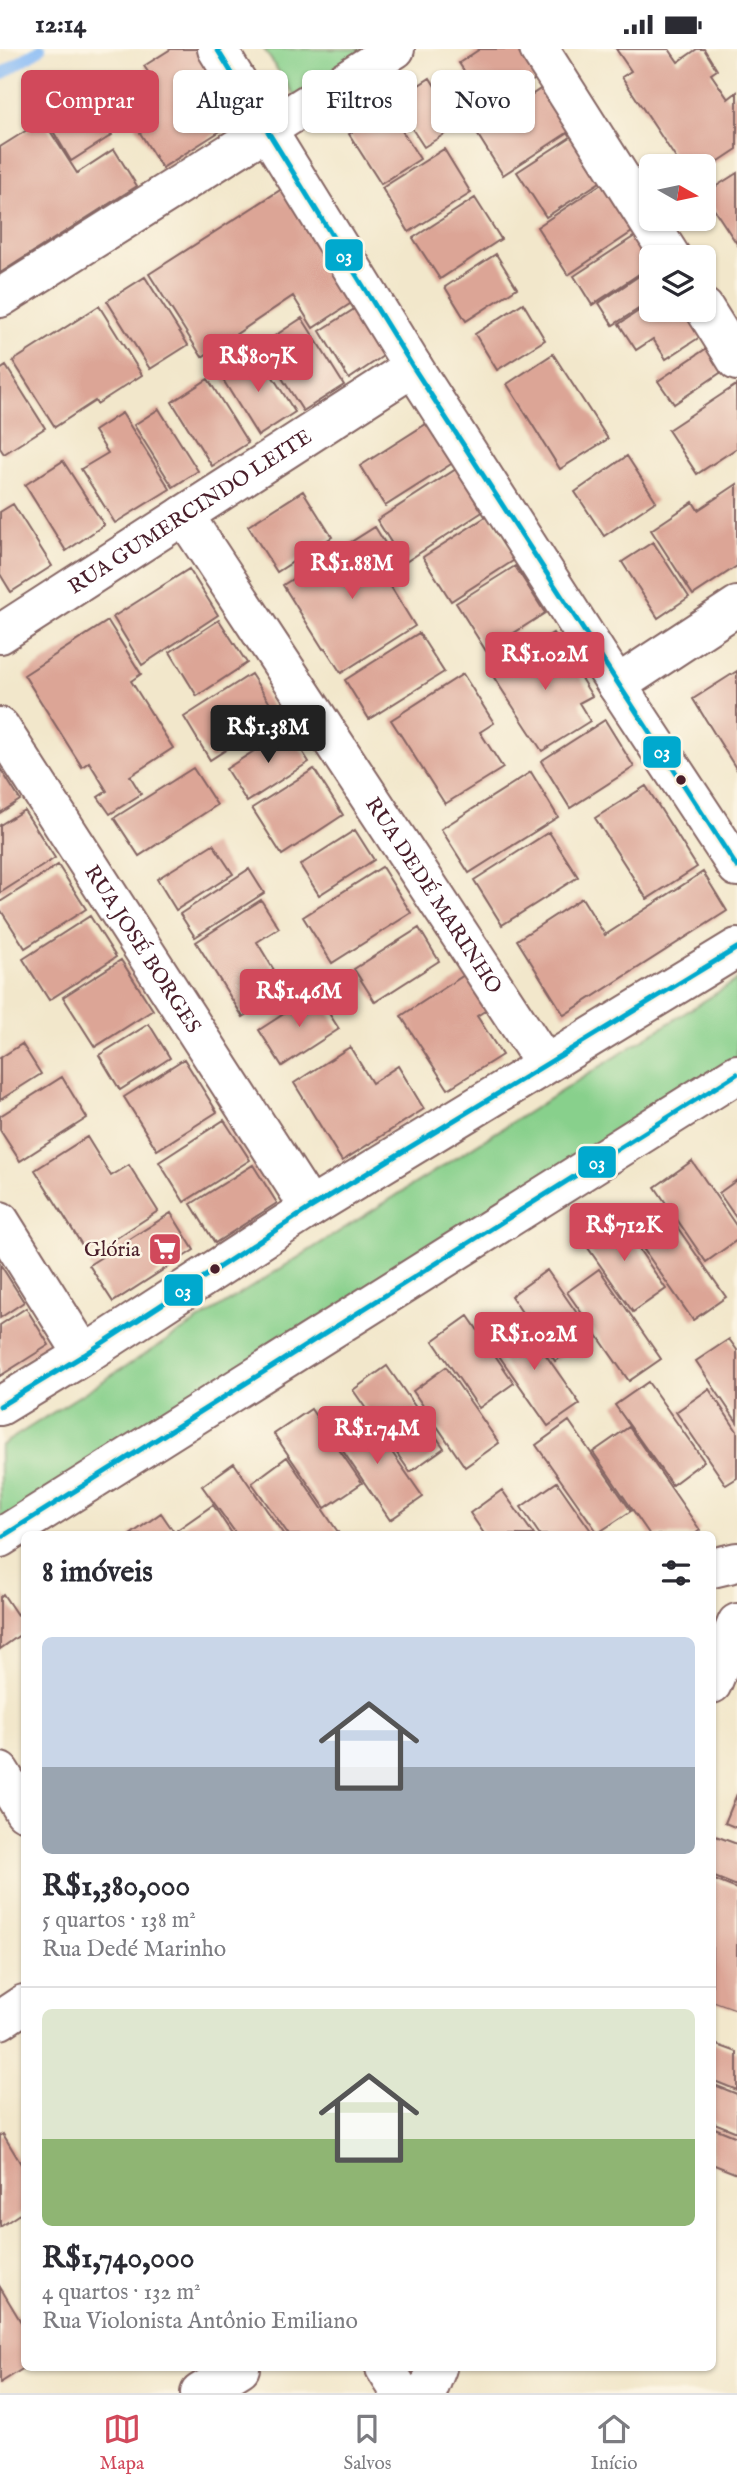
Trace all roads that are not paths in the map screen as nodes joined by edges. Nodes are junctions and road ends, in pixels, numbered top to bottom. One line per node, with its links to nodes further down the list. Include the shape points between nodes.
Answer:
1 (217, 49): 4 (street)
2 (395, 49): 5 (street)
3 (539, 49): 8 (street)
4 (230, 70)
5 (288, 116)
6 (262, 133): 9 (street)
7 (270, 133): 12 (street)
8 (663, 245)
9 (0, 298)
10 (712, 322): 11 (street)
11 (737, 361)
12 (413, 367): 13 (street, RUA GUMERCINDO LEITE); 16 (street)
13 (184, 515): 15 (street, RUA GUMERCINDO LEITE); 20 (street, RUA DEDÉ MARINHO)
14 (737, 606): 16 (street)
15 (0, 634)
16 (617, 685): 18 (street)
17 (0, 727): 22 (street, RUA JOSÉ BORGES)
18 (737, 867)
19 (737, 948): 20 (street)
20 (545, 1064): 22 (street)
21 (737, 1075): 26 (street)
22 (310, 1208): 24 (street)
23 (0, 1221): 24 (street)
24 (84, 1355): 25 (street)
25 (0, 1406)
26 (0, 1538)
27 (737, 1562): 28 (street)
28 (716, 1568)
29 (737, 1623): 30 (street)
30 (716, 1674)
31 (0, 1772): 32 (street)
32 (21, 1806)
33 (21, 2006): 34 (street)
34 (0, 2020)
35 (387, 2371): 37 (street)
36 (436, 2371): 38 (street)
37 (401, 2393)
38 (426, 2393)

